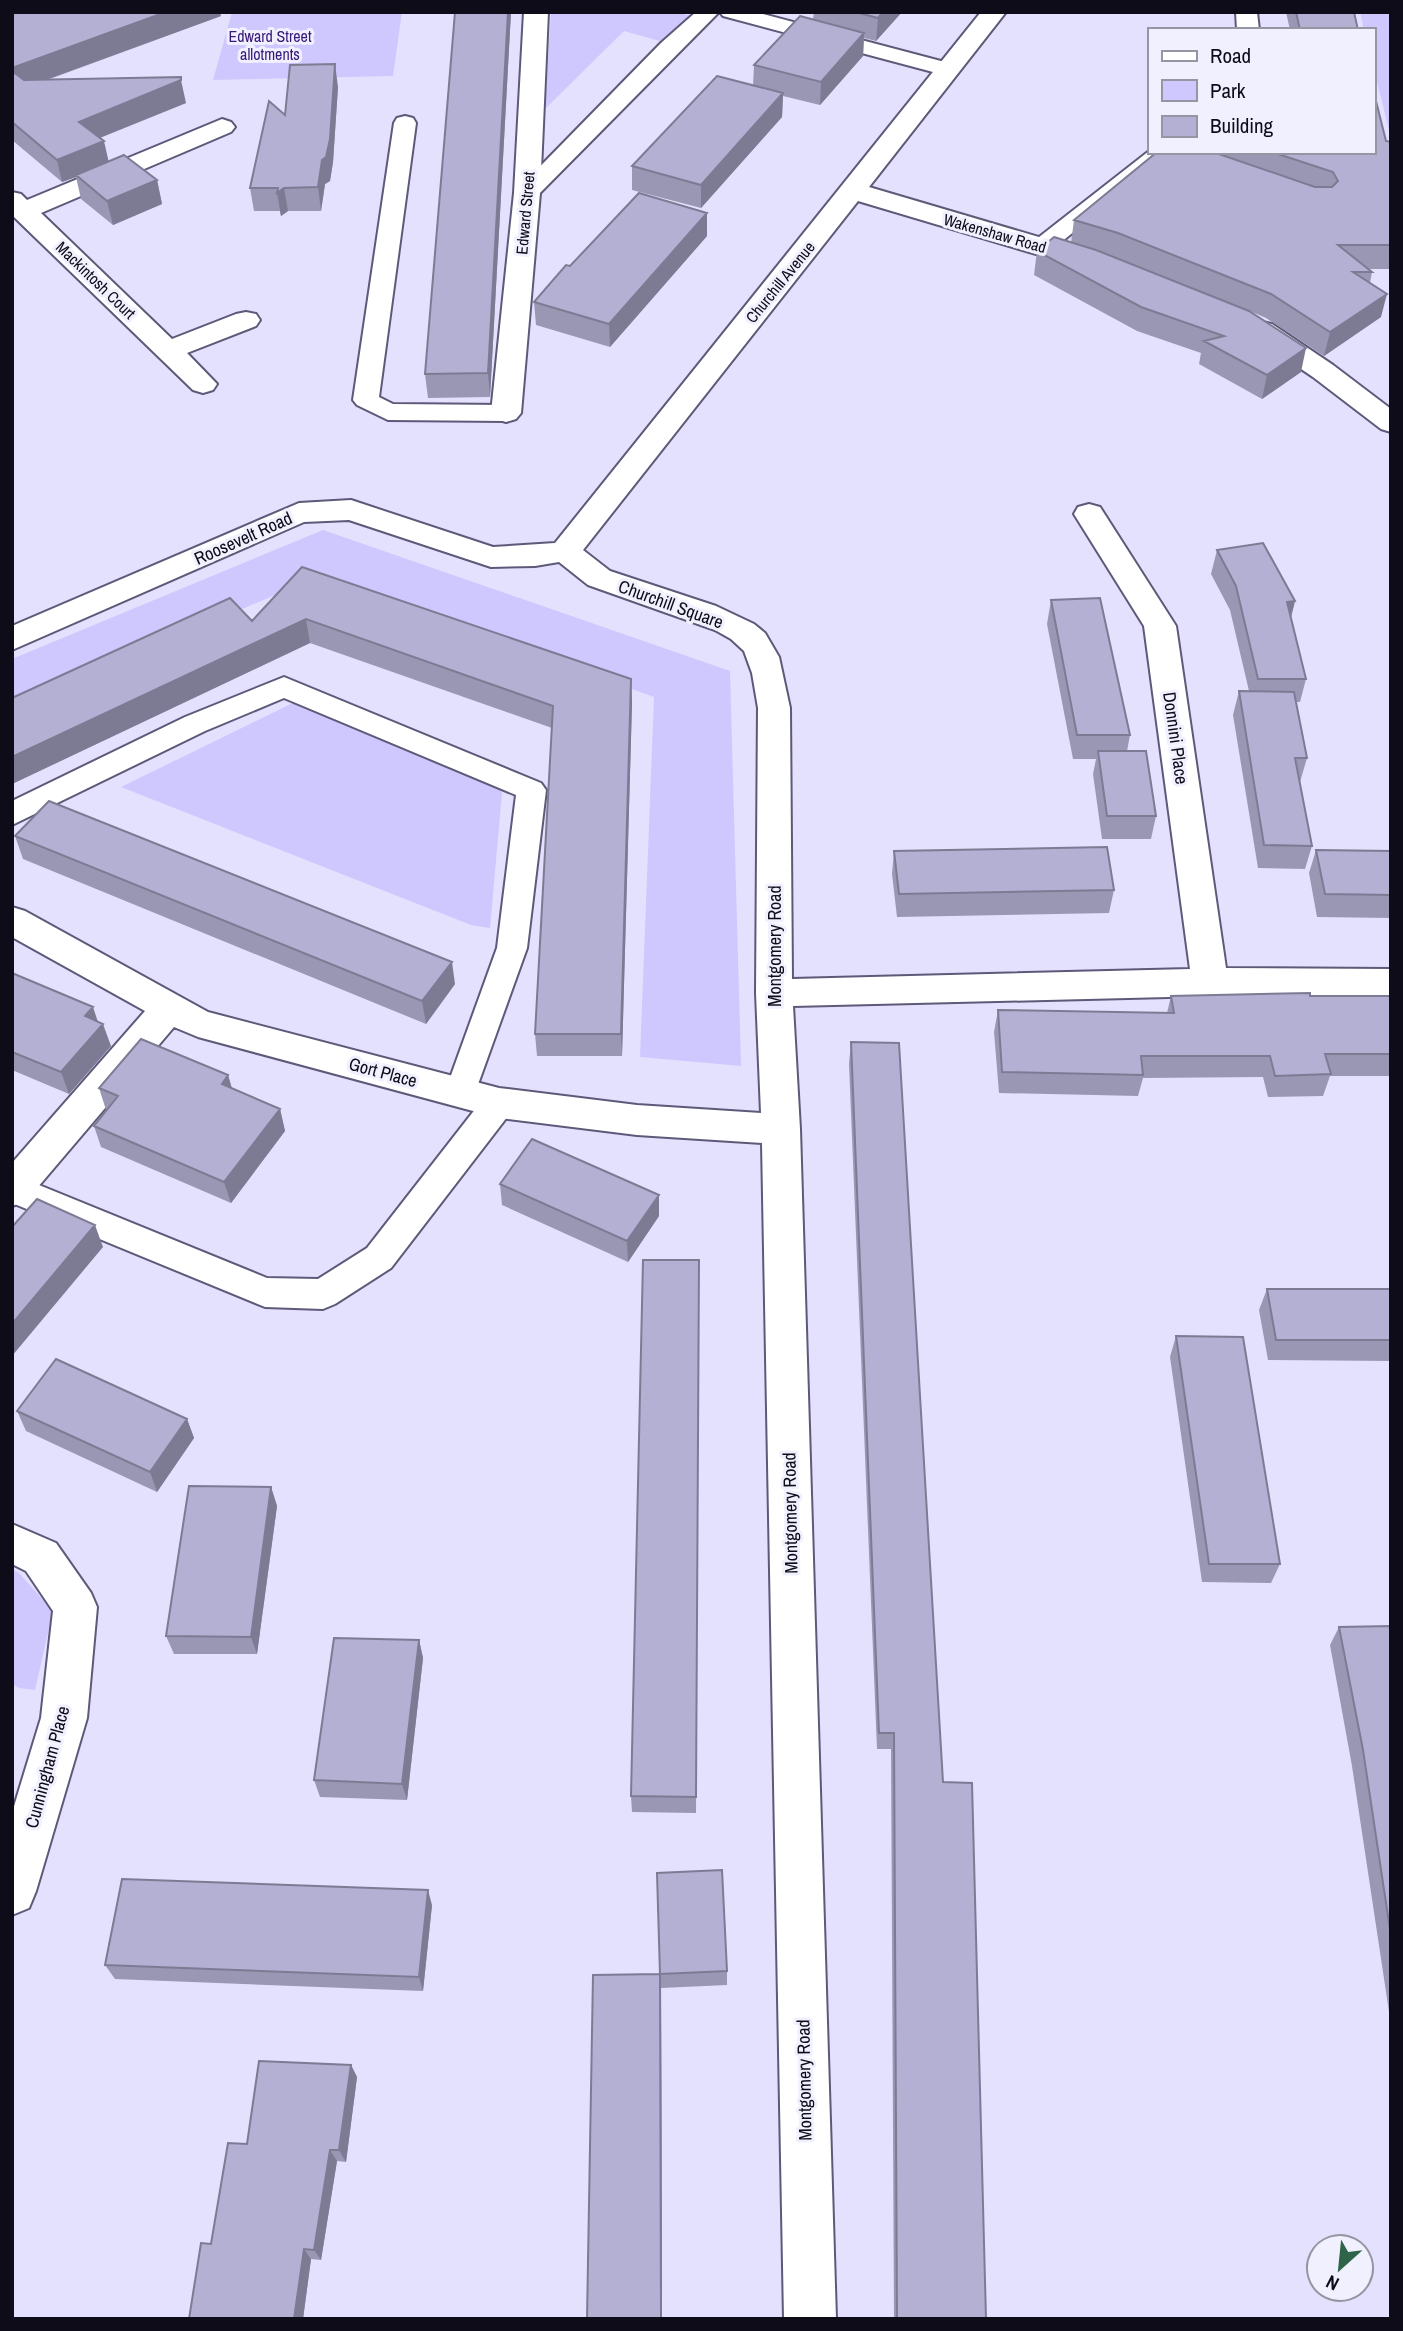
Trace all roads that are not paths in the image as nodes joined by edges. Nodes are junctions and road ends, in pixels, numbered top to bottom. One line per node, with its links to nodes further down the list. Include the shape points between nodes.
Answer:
1 (536, 12): 10 (street, Edward Street)
2 (709, 12): 10 (lane)
3 (730, 12): 5 (lane)
4 (994, 12): 5 (street, Churchill Avenue)
5 (948, 70): 9 (street, Churchill Avenue)
6 (405, 124): 18 (lane, via 366,400 387,412)
7 (222, 127): 11 (street, Mackintosh Court, via 166,164)
8 (1159, 154): 12 (lane)
9 (853, 191): 12 (street, Wakenshaw Road); 21 (street, Churchill Avenue)
10 (527, 193): 18 (street, Edward Street)
11 (18, 206): 16 (street, Mackintosh Court)
12 (1042, 246): 13 (street, Wakenshaw Road)
13 (1116, 270)
14 (246, 320): 16 (street)
15 (1242, 321): 19 (street, via 1323,371)
16 (168, 350): 17 (street, Mackintosh Court)
17 (203, 384)
18 (506, 413)
19 (1391, 423)
20 (1089, 514): 26 (street, Donnini Place, via 1160,626)
21 (565, 551): 22 (street, Roosevelt Road, via 491,557 351,510 299,513); 23 (street, Churchill Square, via 596,577 718,618 753,640 769,670)
22 (12, 639)
23 (774, 708): 28 (street, Montgomery Road)
24 (12, 814): 30 (lane, via 195,724 284,687 531,790 512,948)
25 (12, 920): 29 (street, Gort Place)
26 (1210, 982): 27 (street); 28 (street)
27 (1391, 983)
28 (774, 993): 32 (street, Montgomery Road)
29 (168, 1009): 30 (street, Gort Place, via 198,1023); 33 (street)
30 (461, 1092): 31 (street, Gort Place)
31 (499, 1103): 32 (street, Gort Place, via 637,1120); 33 (lane, via 379,1258 323,1294 265,1292)
32 (781, 1129): 36 (street, Montgomery Road)
33 (13, 1189)
34 (12, 1543): 35 (street, Cunningham Place, via 41,1557 75,1607 64,1718)
35 (12, 1891)
36 (810, 2319)

